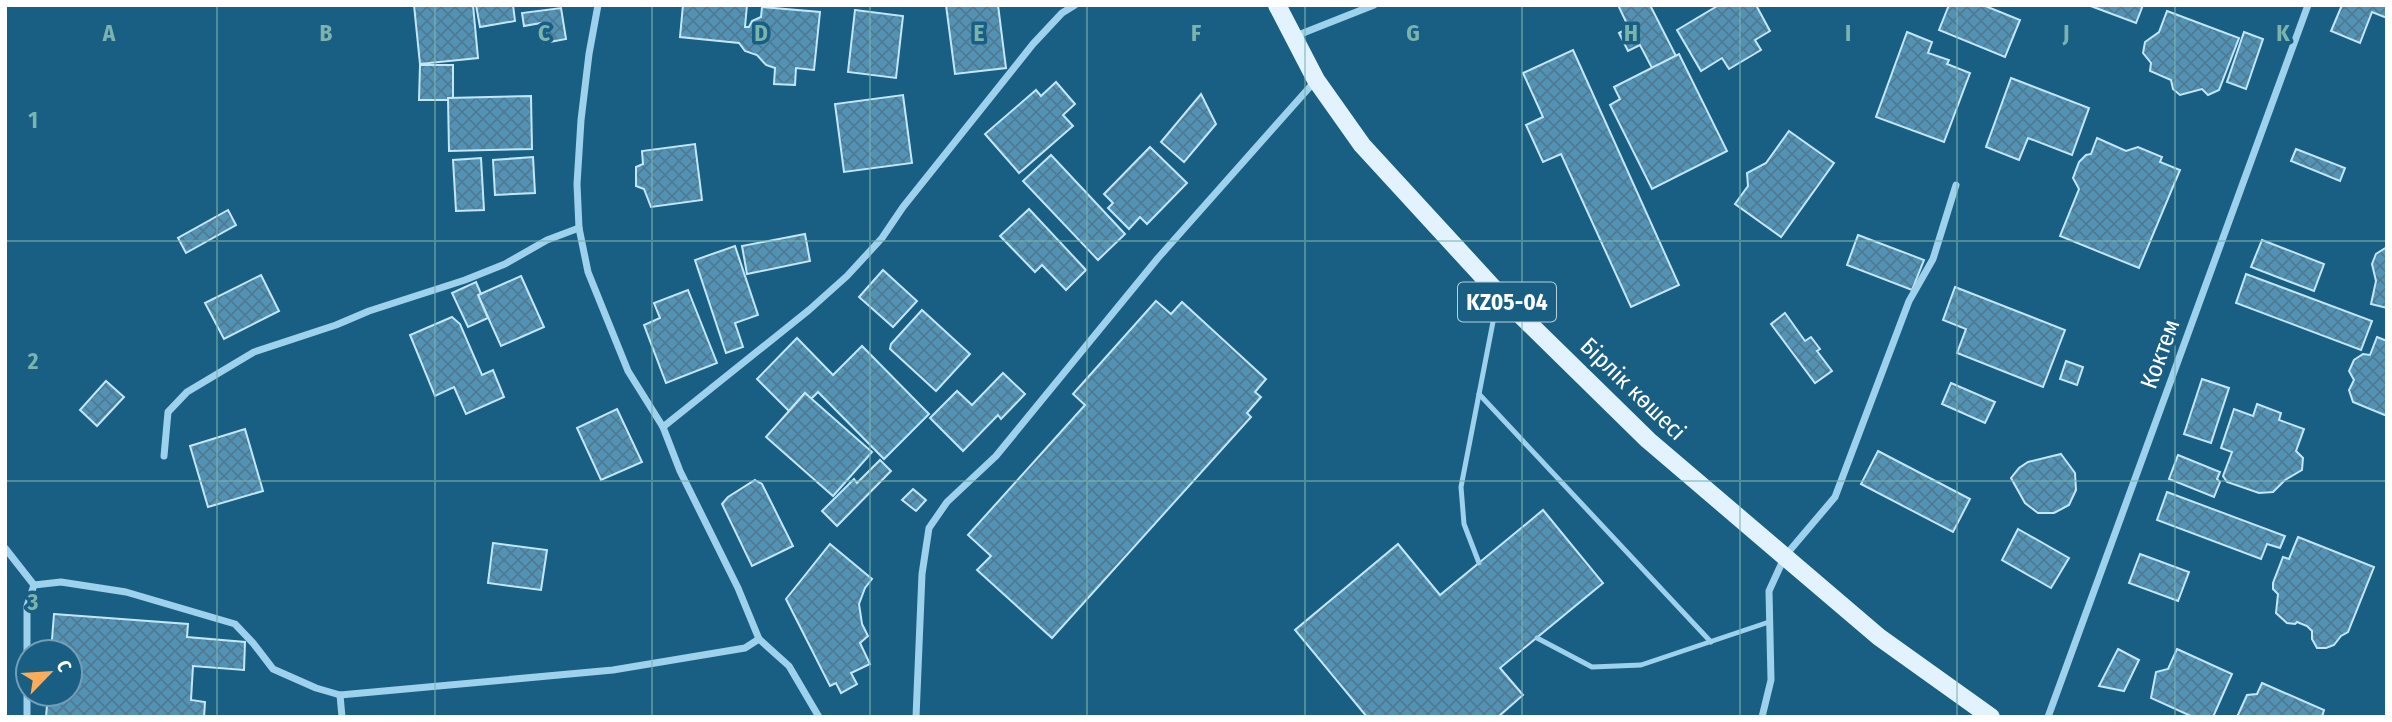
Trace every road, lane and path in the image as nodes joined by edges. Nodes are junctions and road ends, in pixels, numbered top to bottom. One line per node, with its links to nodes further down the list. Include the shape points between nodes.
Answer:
1 (598, 5): 9 (street, via 580,120)
2 (1075, 5): 12 (street, via 1032,44 883,238 847,276)
3 (1277, 5): 6 (main road, Бірлік көшесі / KZ05-04)
4 (1374, 5): 6 (street)
5 (2308, 5): 29 (street, Коктем)
6 (1292, 37): 7 (main road, Бірлік көшесі / KZ05-04)
7 (1316, 80): 10 (main road, Бірлік көшесі / KZ05-04, via 1362,145); 26 (street, via 1158,258 996,456 947,502 929,528 922,574)
8 (1956, 186): 15 (street, via 1933,259 1909,301 1835,497)
9 (579, 228): 12 (street, via 587,272 628,371); 13 (street, via 465,281 254,352 187,392 168,412)
10 (1498, 293): 11 (lane); 15 (main road, Бірлік көшесі / KZ05-04, via 1648,440)
11 (1479, 394): 16 (lane, via 1461,487 1464,524); 21 (lane)
12 (663, 427): 20 (street)
13 (164, 456)
14 (5, 548): 17 (street)
15 (1785, 556): 18 (street, via 1769,591); 28 (main road, Бірлік көшесі / KZ05-04, via 1879,637)
16 (1479, 563)
17 (34, 585): 22 (street, via 61,582 126,592 235,624 273,669); 23 (street, via 27,606)
18 (1769, 622): 21 (lane); 27 (street, via 1771,680)
19 (1537, 638): 21 (lane, via 1592,667 1641,665)
20 (759, 639): 22 (street, via 745,648 613,670); 25 (street, via 789,666)
21 (1711, 642)
22 (340, 695): 24 (street)
23 (27, 717)
24 (342, 717)
25 (819, 717)
26 (916, 717)
27 (1762, 717)
28 (1991, 717)
29 (2048, 717)

